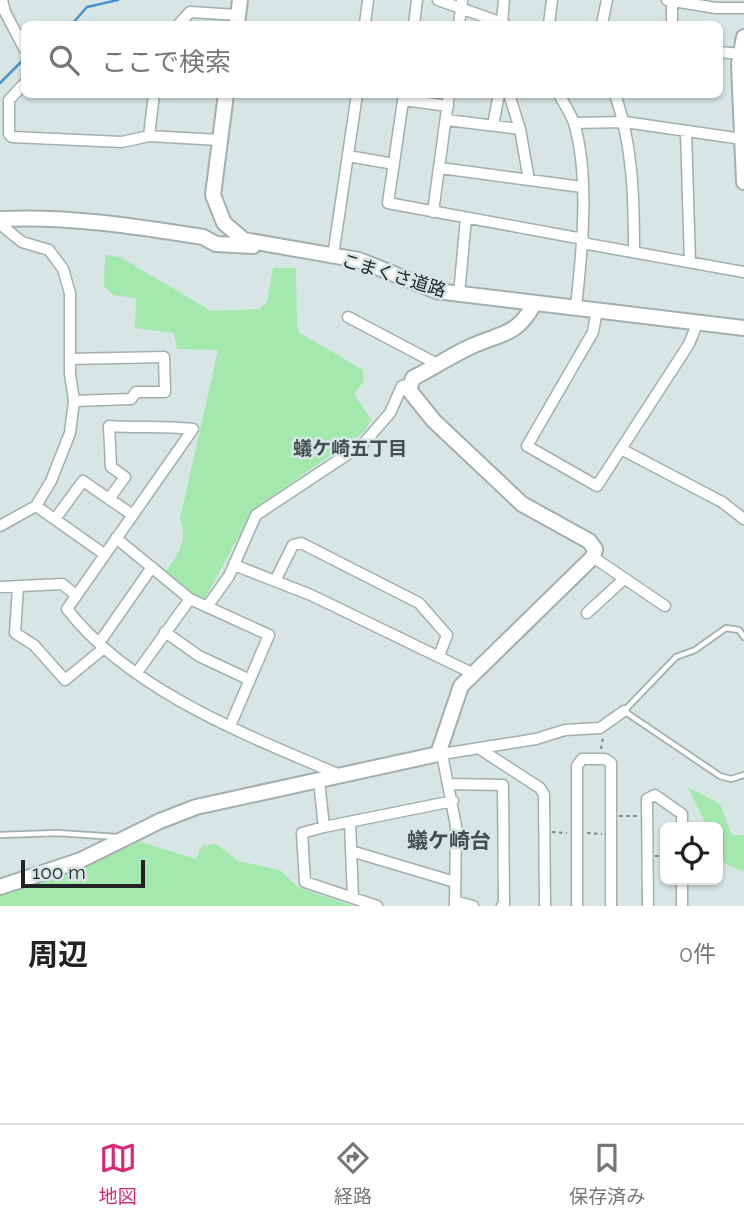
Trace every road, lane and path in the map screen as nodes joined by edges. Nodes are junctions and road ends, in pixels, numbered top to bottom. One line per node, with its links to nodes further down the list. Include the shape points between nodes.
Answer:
1 (2, 0): 22 (street)
2 (368, 0): 14 (street)
3 (417, 0): 15 (street)
4 (438, 0): 10 (street)
5 (504, 0): 18 (street)
6 (552, 0): 19 (street)
7 (607, 0): 20 (street)
8 (667, 0): 9 (street)
9 (672, 0): 11 (street); 21 (street)
10 (461, 3): 16 (street); 17 (street)
11 (744, 8)
12 (239, 13): 13 (street, via 190,12)
13 (182, 21)
14 (365, 21)
15 (414, 21)
16 (459, 21)
17 (499, 21)
18 (503, 21)
19 (549, 21)
20 (603, 21)
21 (672, 21)
22 (21, 42)
23 (743, 42): 24 (street); 45 (street)
24 (723, 50)
25 (21, 87): 43 (street, via 9,100 12,137 122,142)
26 (154, 98): 43 (street)
27 (225, 98): 44 (street)
28 (356, 98): 46 (street)
29 (403, 98): 47 (street)
30 (408, 98): 36 (street)
31 (449, 98): 36 (street)
32 (498, 98): 40 (street)
33 (510, 98): 41 (street)
34 (561, 98): 39 (street)
35 (616, 98): 38 (street)
36 (448, 106): 37 (street)
37 (447, 120): 40 (street); 48 (street)
38 (625, 122): 39 (street); 42 (street); 59 (street, via 633,182)
39 (574, 123): 51 (street)
40 (493, 125): 41 (street)
41 (520, 129): 49 (street)
42 (686, 132): 45 (street); 61 (street)
43 (149, 136): 44 (street)
44 (219, 139): 55 (street, via 214,195)
45 (742, 139): 50 (street)
46 (348, 156): 47 (street); 60 (street)
47 (394, 164): 52 (street, via 388,203)
48 (440, 168): 49 (street); 52 (street)
49 (529, 180): 51 (street)
50 (744, 182)
51 (582, 187): 57 (street)
52 (433, 212): 53 (street)
53 (466, 218): 57 (street); 63 (street)
54 (0, 222): 56 (street, via 86,219); 70 (street, via 22,242 49,250 63,269 70,293)
55 (224, 223): 56 (street); 58 (street, こまくさ道路)
56 (203, 237): 58 (street, via 216,244)
57 (583, 241): 59 (street); 65 (street)
58 (258, 245): 60 (street, こまくさ道路)
59 (634, 252): 61 (street)
60 (333, 256): 63 (street, こまくさ道路, via 359,260 414,285)
61 (690, 262): 62 (street)
62 (744, 272)
63 (459, 295): 64 (street, こまくさ道路)
64 (534, 303): 65 (street, こまくさ道路); 71 (street, via 527,316 504,336)
65 (576, 307): 66 (street, こまくさ道路)
66 (597, 310): 68 (street, こまくさ道路); 74 (street, via 593,331 527,446 597,486)
67 (348, 317): 71 (street)
68 (744, 328)
69 (695, 329): 74 (street)
70 (70, 359): 73 (street); 73 (street, via 164,357 165,392 136,392 131,399)
71 (439, 365): 72 (street)
72 (410, 384): 83 (street, via 434,421 522,504 589,541 595,550); 84 (street, via 401,386 390,413 363,444 256,515)
73 (74, 401): 76 (street, via 62,459)
74 (621, 449): 79 (street, via 722,502)
75 (109, 499): 77 (street); 77 (street, via 125,477 111,467 109,426 193,429); 78 (street, via 83,481)
76 (37, 506): 78 (street); 80 (street)
77 (133, 514): 81 (street)
78 (55, 519): 82 (street)
79 (744, 519)
80 (0, 526)
81 (116, 538): 82 (street); 85 (street)
82 (104, 554): 90 (street)
83 (593, 557): 86 (street); 100 (street)
84 (234, 565): 87 (street); 93 (street)
85 (152, 567): 91 (street); 97 (street)
86 (624, 579): 92 (street); 94 (street)
87 (275, 581): 98 (street); 98 (street, via 293,545 301,543 419,603 447,635)
88 (0, 587): 89 (street)
89 (18, 587): 90 (street, via 62,584); 97 (street, via 15,633 34,645 65,680)
90 (76, 595): 97 (street, via 67,609)
91 (190, 599): 93 (street); 95 (street)
92 (665, 606)
93 (206, 607): 101 (street, via 269,635)
94 (587, 613)
95 (165, 632): 99 (street); 101 (street, via 200,656)
96 (744, 637): 102 (lane, via 739,630 726,628 676,657)
97 (102, 645): 99 (street)
98 (439, 656): 100 (street)
99 (138, 671): 103 (street, via 186,706)
100 (472, 673): 106 (street, via 461,686)
101 (250, 680): 103 (street)
102 (624, 711): 105 (street, via 600,728 565,730); 109 (lane, via 720,776)
103 (230, 726): 108 (street)
104 (603, 737): 107 (path)
105 (480, 749): 106 (street); 130 (street, via 544,794)
106 (440, 753): 110 (street); 112 (street)
107 (596, 755)
108 (309, 762): 110 (street); 111 (street)
109 (744, 775)
110 (342, 776): 111 (street)
111 (315, 782): 118 (street); 120 (street, via 196,807)
112 (449, 784): 113 (street); 129 (street, via 503,785)
113 (453, 800): 116 (street); 122 (street)
114 (647, 816): 115 (path); 117 (street, via 647,799 655,795 682,814); 133 (street)
115 (611, 817): 131 (street, via 611,763 605,758 582,759 577,766); 132 (street)
116 (350, 822): 118 (street); 121 (street)
117 (682, 822)
118 (324, 828): 125 (street, via 302,833 305,882)
119 (0, 835): 120 (lane)
120 (129, 837): 124 (street, via 81,860)
121 (351, 851): 122 (street); 125 (street)
122 (455, 882): 126 (street)
123 (682, 885): 134 (street)
124 (0, 887)
125 (353, 898): 127 (street)
126 (455, 904): 128 (street)
127 (377, 906)
128 (473, 906)
129 (502, 906)
130 (545, 906)
131 (577, 906)
132 (611, 906)
133 (648, 906)
134 (682, 906)

